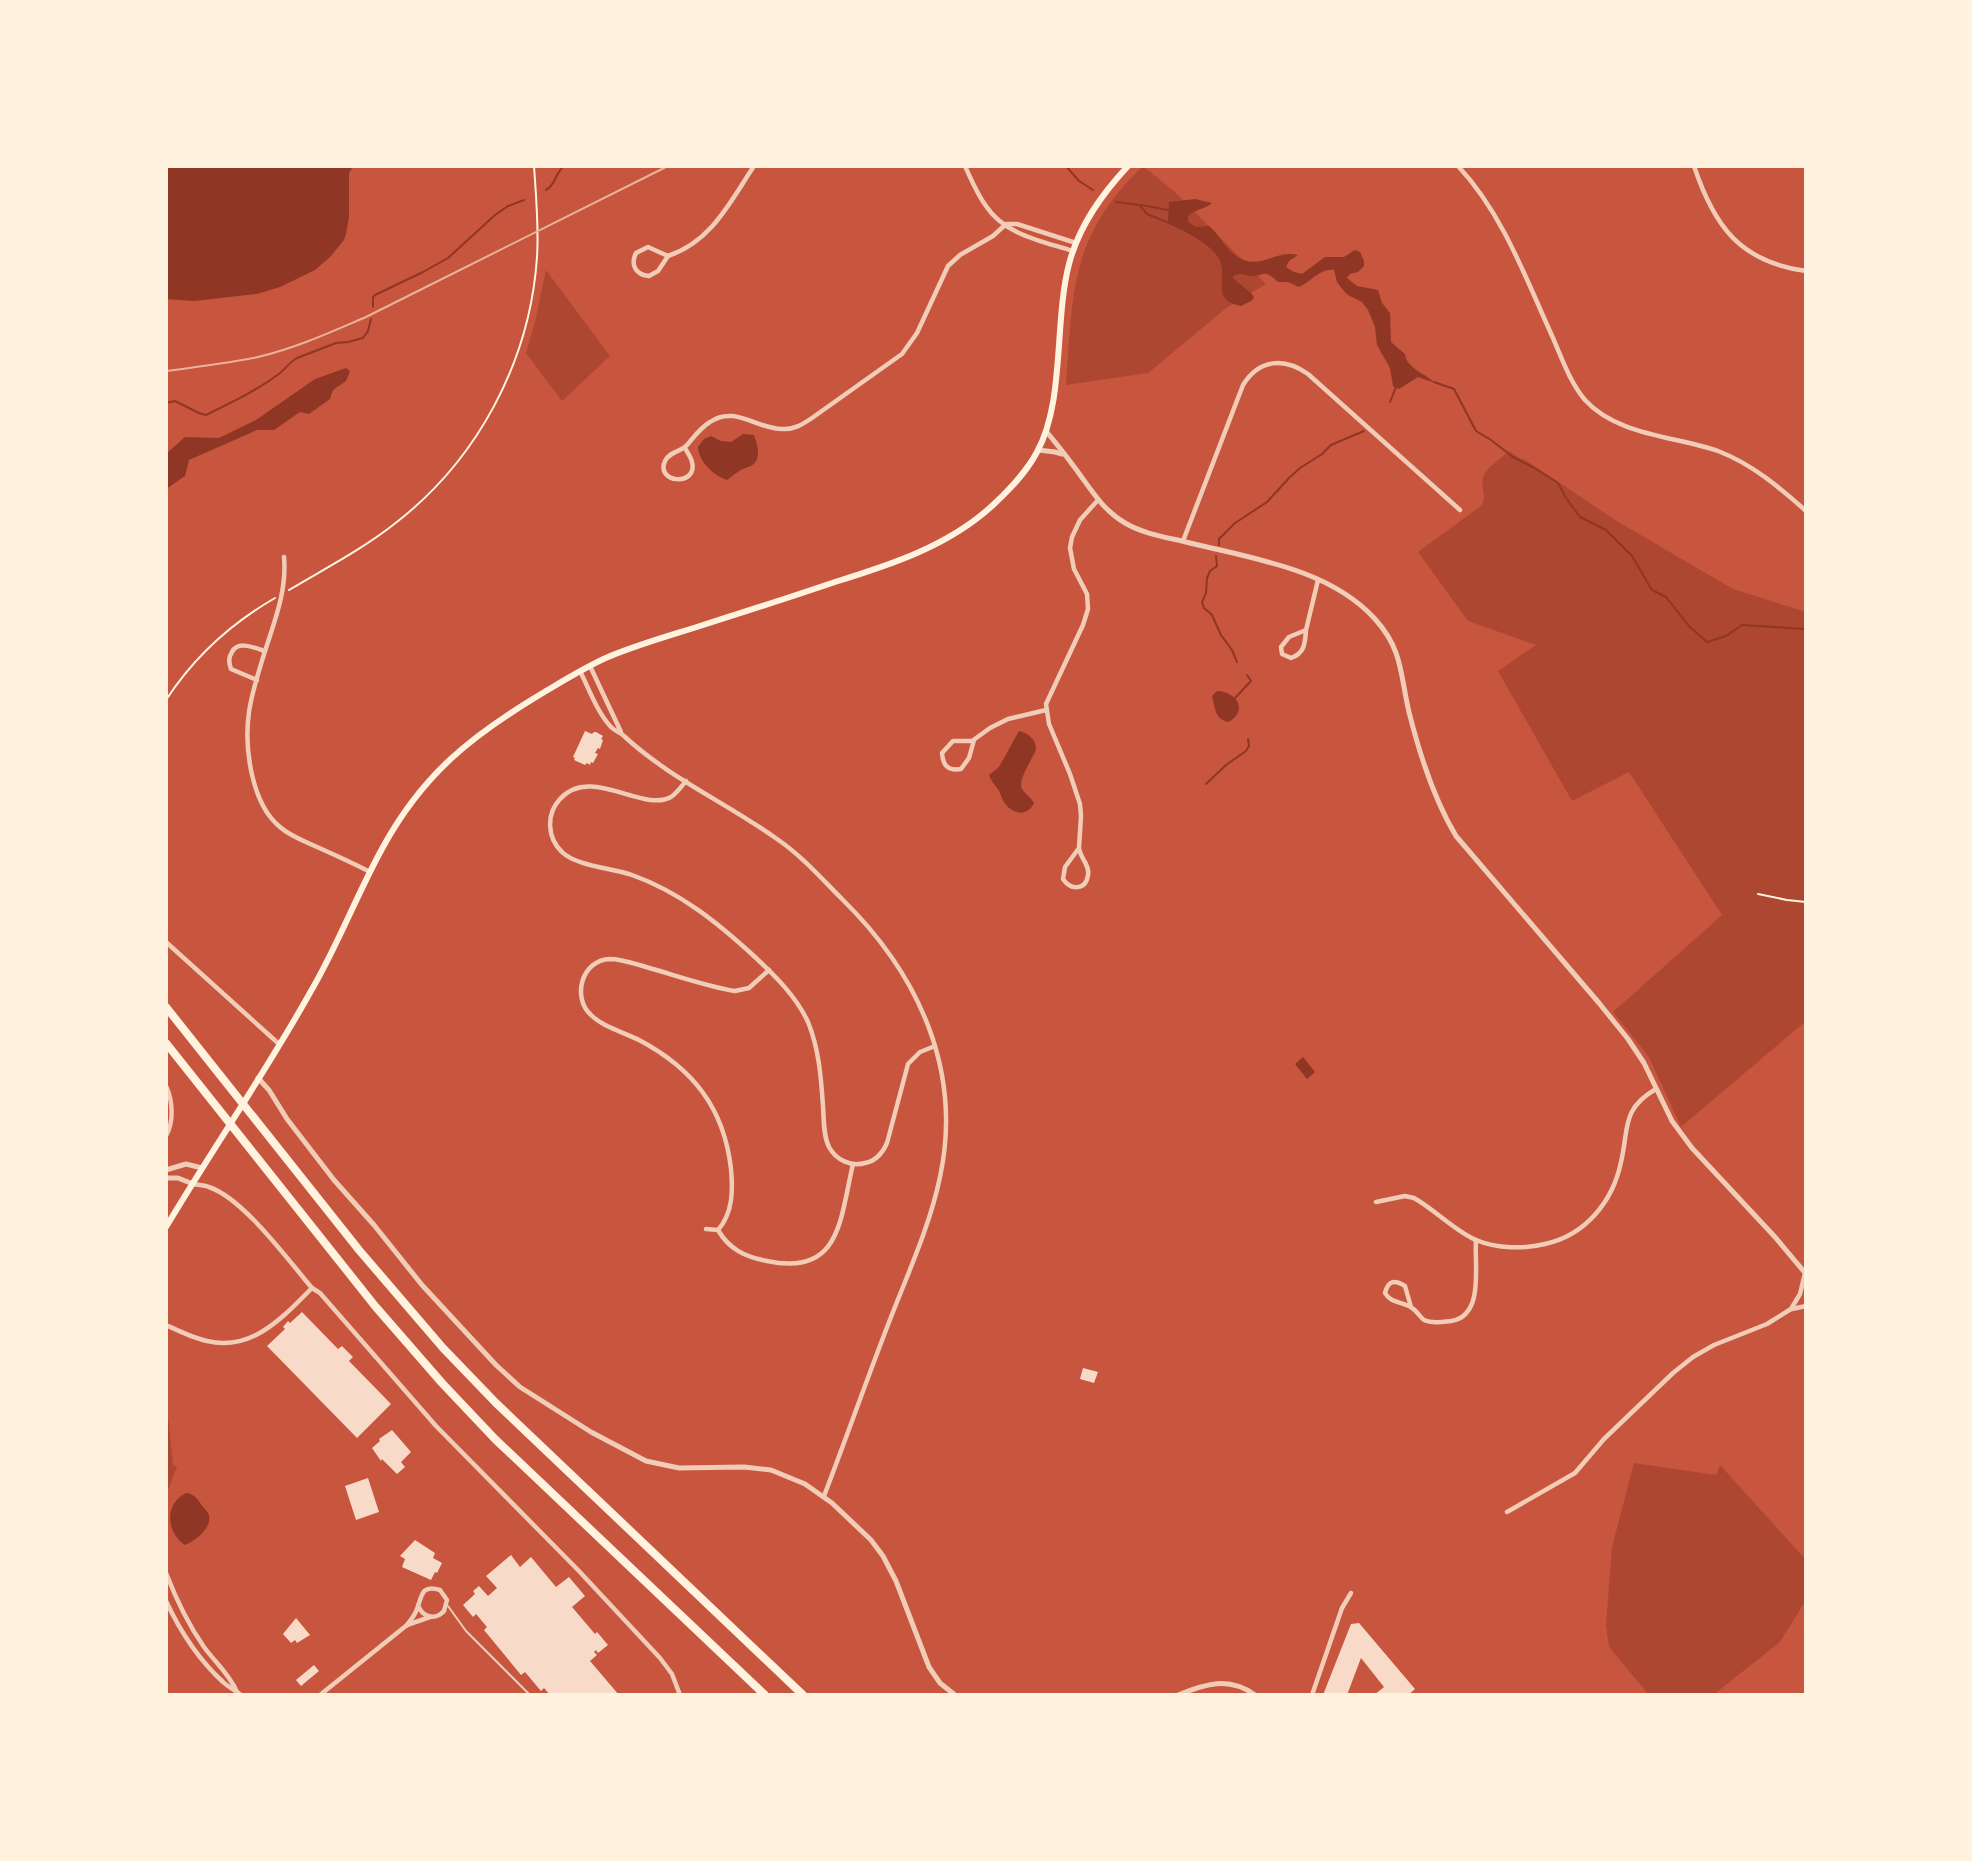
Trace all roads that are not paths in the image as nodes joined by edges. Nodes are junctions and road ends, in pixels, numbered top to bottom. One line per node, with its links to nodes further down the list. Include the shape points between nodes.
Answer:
1 (754, 166): 9 (street, via 706,233)
2 (965, 166): 6 (street, via 985,206)
3 (1128, 166): 7 (main road, via 1097,204)
4 (1458, 166): 17 (street, via 1506,236 1567,372 1586,400 1621,424 1735,459)
5 (1694, 166): 10 (street, via 1707,201 1727,234 1771,262)
6 (1005, 225): 7 (street, via 1017,224); 8 (street); 12 (street, via 948,266 905,351 813,418 783,429 725,415 706,425)
7 (1076, 243): 8 (main road)
8 (1073, 251): 11 (main road)
9 (668, 256): 9 (street, via 649,276 634,266 634,257 643,248)
10 (1806, 271)
11 (1046, 431): 13 (main road); 14 (street)
12 (685, 448): 12 (street, via 666,460 666,472 673,479 682,480 691,472)
13 (1038, 450): 14 (street); 23 (main road, via 995,503 944,540 868,571)
14 (1067, 457): 15 (street)
15 (1098, 499): 18 (street, via 1133,527); 26 (street, via 1078,524 1070,548 1088,598 1087,616)
16 (1460, 510): 18 (street, via 1308,374 1289,363 1275,362 1257,370 1243,385)
17 (1806, 510)
18 (1183, 541): 20 (street, via 1279,565)
19 (284, 557): 22 (street, via 282,593)
20 (1318, 580): 21 (street); 40 (street, via 1358,603 1388,635 1399,659 1431,782 1453,831 1616,1024)
21 (1306, 631): 21 (street, via 1283,642 1283,655 1291,658 1301,652)
22 (265, 651): 25 (street); 25 (street, via 239,645 230,654 231,669)
23 (590, 666): 24 (main road); 27 (street)
24 (580, 671): 27 (street, via 606,720); 31 (main road, via 500,719 452,756 408,806)
25 (257, 680): 31 (street, via 248,714 248,740 262,805 285,831)
26 (1046, 710): 28 (street, via 1008,719); 30 (street, via 1080,804)
27 (621, 733): 29 (street)
28 (974, 740): 28 (street, via 953,741 947,746 943,753 946,767 961,769)
29 (686, 781): 33 (street, via 674,795 661,800 592,786 574,789 553,809 554,841 572,859 630,875 679,897 712,919); 37 (street, via 783,843 867,924 908,980)
30 (1079, 848): 30 (street, via 1065,867 1063,879 1072,888 1088,876)
31 (370, 872): 36 (main road, via 312,991)
32 (166, 942): 36 (street)
33 (769, 970): 42 (street, via 795,1000 812,1034 830,1149); 50 (street, via 749,988 734,991 607,959 590,968 581,986 581,998 592,1016 676,1062 714,1110 725,1138 732,1179 728,1213)
34 (166, 1007): 72 (highway, via 443,1348)
35 (166, 1043): 71 (highway, via 442,1383)
36 (279, 1044): 38 (main road)
37 (935, 1046): 42 (street, via 908,1064 884,1150 871,1161); 58 (street, via 945,1125 938,1186)
38 (256, 1082): 43 (main road); 58 (street, via 270,1090 334,1180 422,1285 520,1387 646,1461 679,1468 765,1469 797,1479)
39 (166, 1086): 41 (street, via 171,1101)
40 (1656, 1088): 51 (street, via 1629,1116 1615,1183 1591,1219 1567,1236 1542,1245 1516,1247); 52 (street, via 1687,1142)
41 (166, 1136)
42 (853, 1164): 50 (street, via 835,1236 811,1261 792,1264 751,1258 732,1248)
43 (202, 1168): 44 (street, via 186,1164); 46 (main road)
44 (166, 1170)
45 (166, 1178): 46 (street)
46 (193, 1184): 48 (main road); 53 (street, via 215,1189 240,1208)
47 (1376, 1202): 51 (street, via 1414,1198)
48 (166, 1227)
49 (706, 1229): 50 (street)
50 (718, 1230)
51 (1476, 1240): 55 (street, via 1474,1301 1460,1320 1424,1320)
52 (1805, 1273): 56 (street)
53 (312, 1288): 57 (street, via 270,1328 243,1341 208,1342); 70 (street, via 436,1426 656,1653 673,1674)
54 (1806, 1306): 56 (street)
55 (1411, 1307): 55 (street, via 1388,1299 1387,1285 1398,1281 1405,1286)
56 (1791, 1309): 59 (street, via 1693,1357 1604,1439 1575,1473)
57 (166, 1325)
58 (824, 1496): 73 (street, via 881,1553 929,1667)
59 (1507, 1512)
60 (166, 1573): 67 (street, via 190,1624)
61 (1350, 1593): 76 (street)
62 (166, 1601): 67 (street, via 195,1650)
63 (418, 1605): 64 (street, via 422,1593 431,1588 444,1594); 65 (street); 66 (street)
64 (447, 1605): 65 (street, via 441,1615); 69 (lane, via 466,1631)
65 (430, 1617): 66 (street)
66 (407, 1625): 68 (street)
67 (239, 1693)
68 (320, 1695)
69 (530, 1695)
70 (680, 1695)
71 (765, 1695)
72 (803, 1695)
73 (955, 1695)
74 (1178, 1695): 75 (street, via 1219,1682 1238,1685)
75 (1255, 1695)
76 (1312, 1695)

